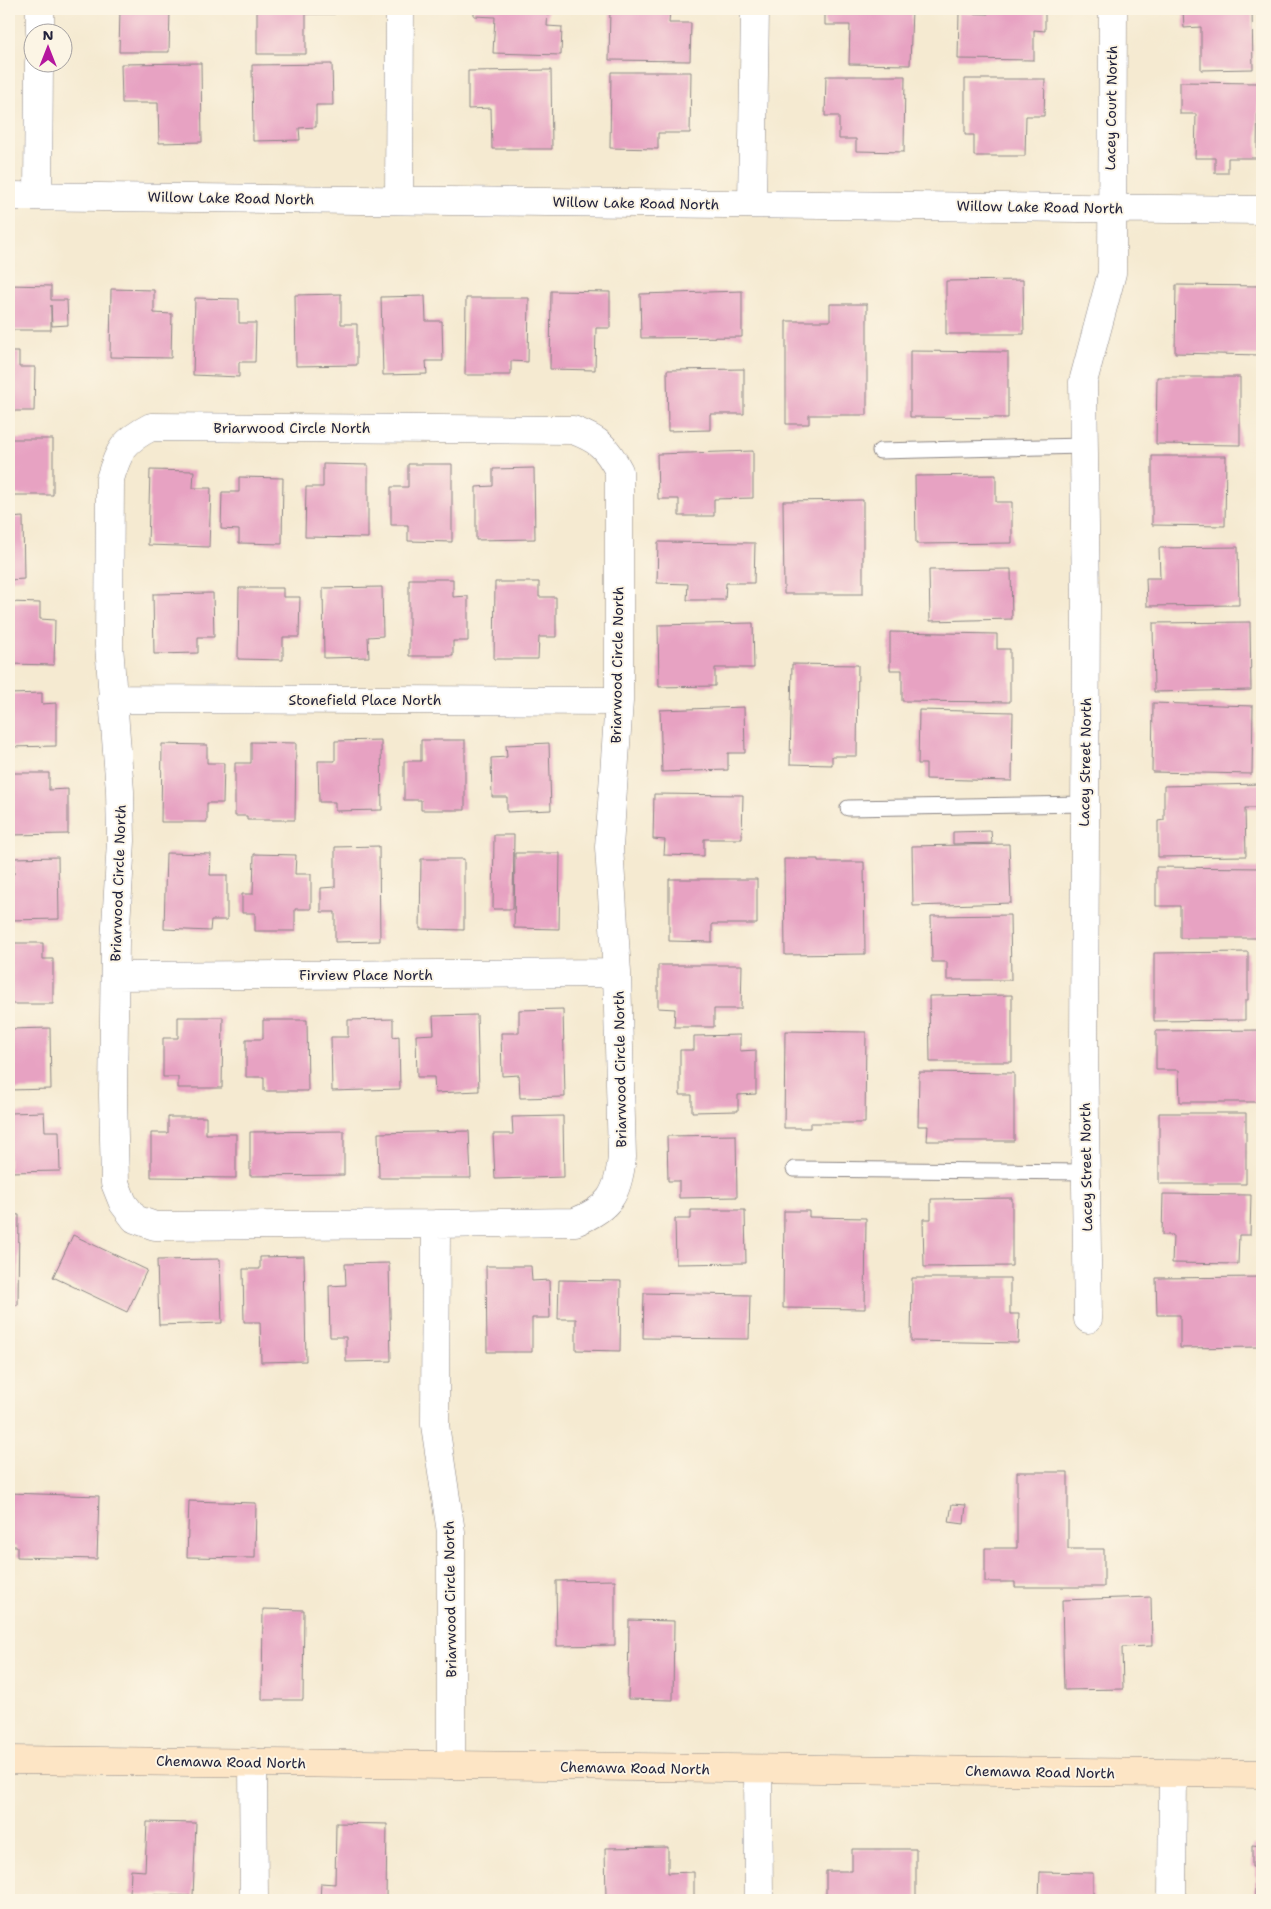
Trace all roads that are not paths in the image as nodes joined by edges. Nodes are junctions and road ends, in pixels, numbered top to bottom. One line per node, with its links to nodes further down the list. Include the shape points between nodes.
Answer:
1 (40, 9): 5 (street)
2 (400, 9): 9 (street)
3 (755, 9): 10 (street)
4 (1113, 9): 11 (street, Lacey Court North)
5 (40, 22)
6 (39, 72): 8 (street)
7 (9, 196): 8 (street, Willow Lake Road North)
8 (38, 196): 9 (street, Willow Lake Road North)
9 (399, 200): 10 (street, Willow Lake Road North)
10 (752, 204): 11 (street, Willow Lake Road North)
11 (1110, 208): 12 (street, Willow Lake Road North); 13 (street, Lacey Street North, via 1112,273 1083,382)
12 (1262, 210)
13 (1084, 446): 14 (lane); 17 (street, Lacey Street North)
14 (880, 451)
15 (112, 700): 16 (street, Stonefield Place North); 16 (street, Briarwood Circle North, via 110,478 118,454 130,438 151,427 573,430 594,438 609,451 618,471); 20 (street, Briarwood Circle North, via 121,841)
16 (618, 701): 19 (street, Briarwood Circle North, via 609,847)
17 (1085, 804): 18 (lane); 22 (street, Lacey Street North)
18 (848, 808)
19 (617, 973): 20 (street, Firview Place North); 23 (street, Briarwood Circle North, via 622,1157 619,1180 612,1198 595,1214 575,1222)
20 (115, 976): 23 (street, Briarwood Circle North, via 115,1183 123,1203 136,1218 155,1226 213,1228)
21 (794, 1169): 22 (lane)
22 (1086, 1172): 24 (street, Lacey Street North)
23 (436, 1224): 27 (street, Briarwood Circle North, via 435,1425 451,1532)
24 (1088, 1319)
25 (9, 1760): 26 (street, Chemawa Road North)
26 (253, 1762): 27 (street, Chemawa Road North); 31 (street)
27 (451, 1765): 28 (street, Chemawa Road North)
28 (758, 1770): 29 (street, Chemawa Road North); 32 (street)
29 (1173, 1774): 30 (street, Chemawa Road North); 33 (street)
30 (1262, 1774)
31 (254, 1900)
32 (759, 1900)
33 (1172, 1900)

